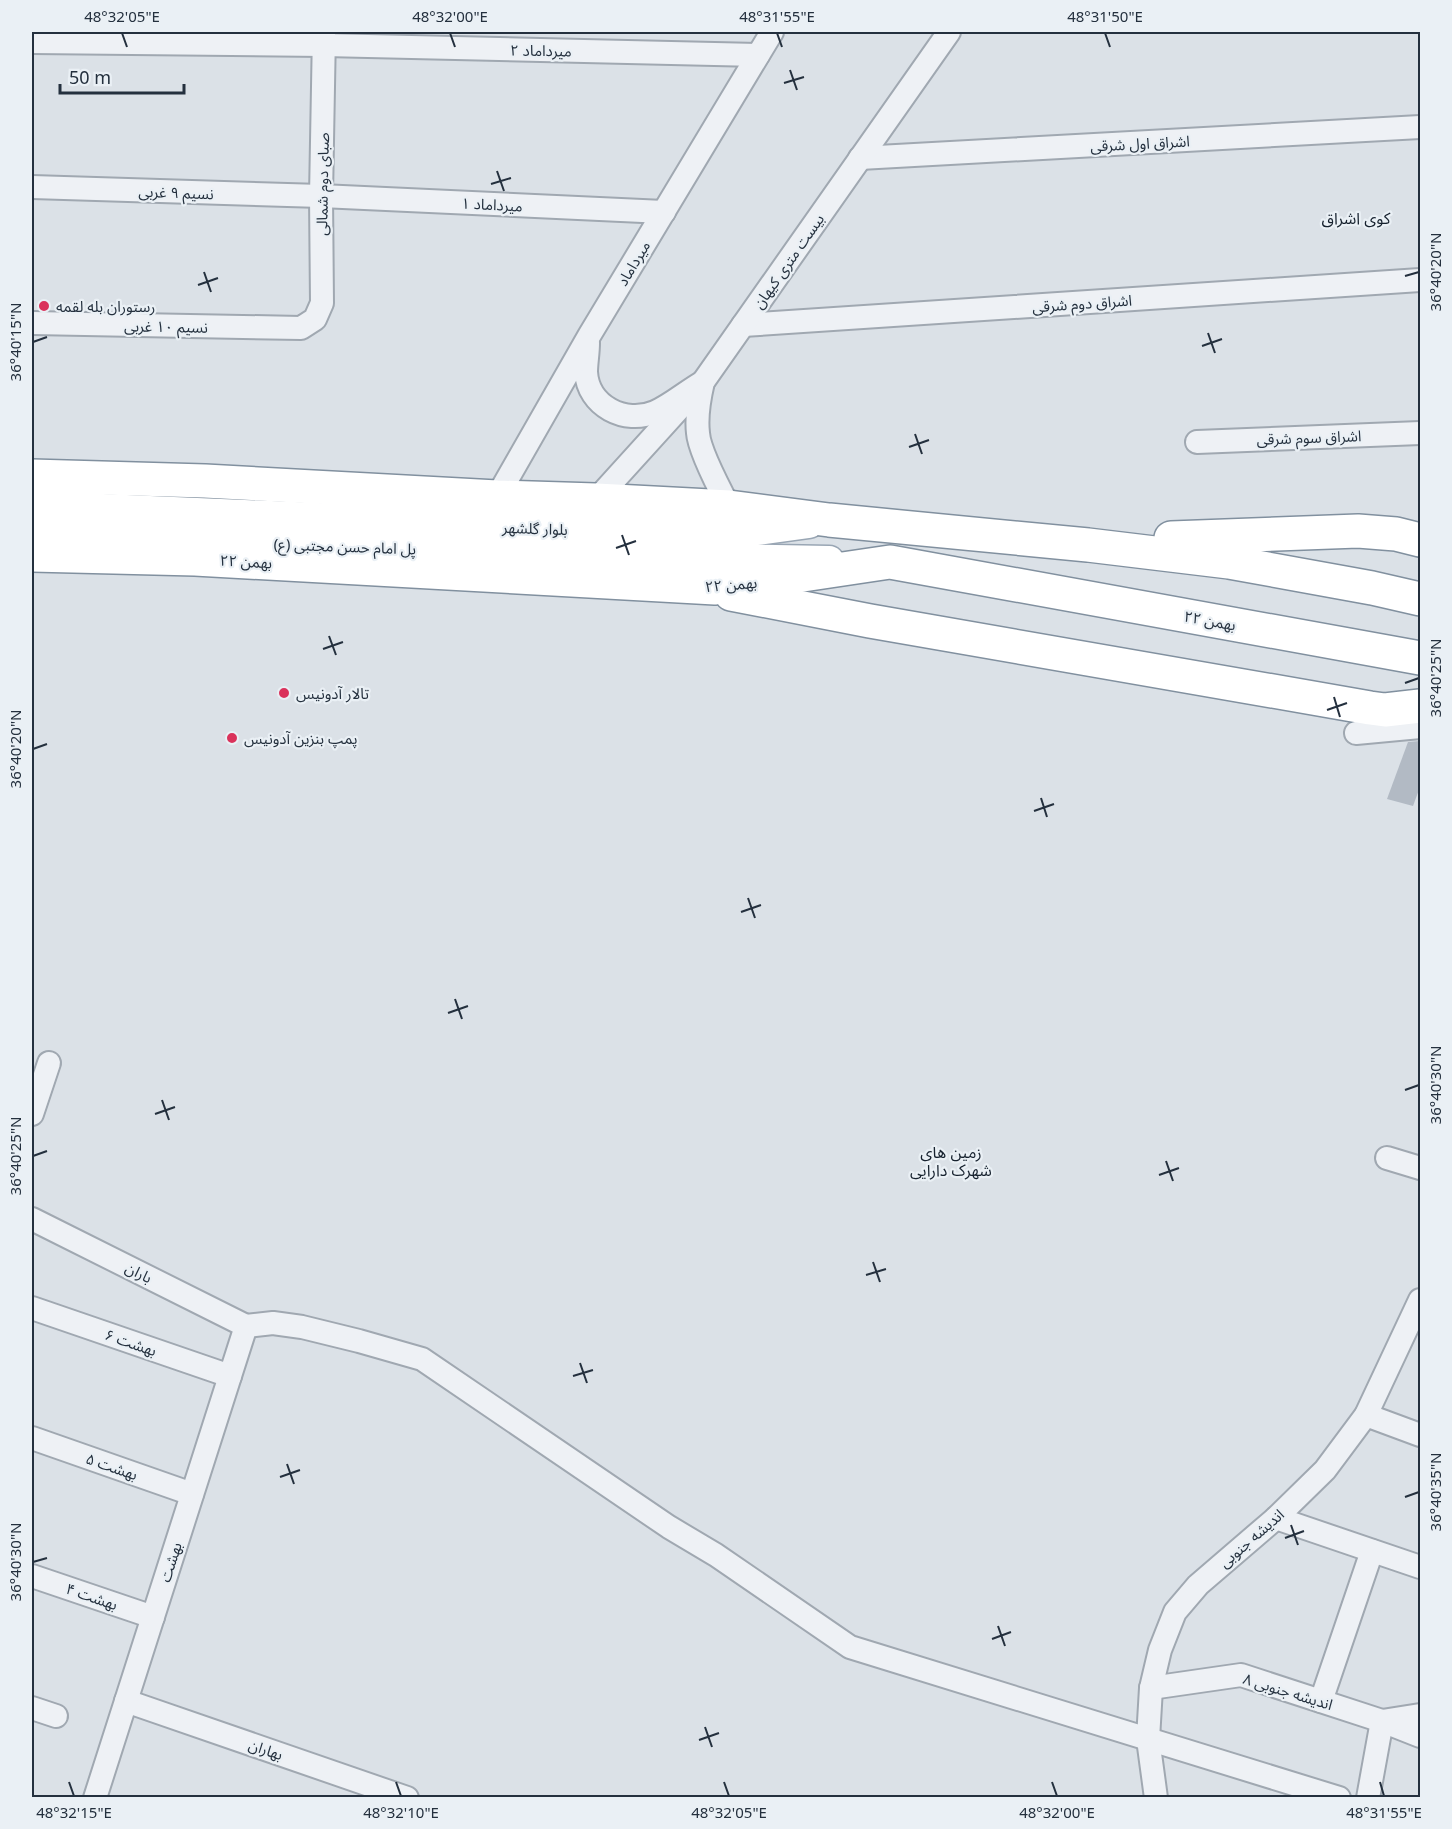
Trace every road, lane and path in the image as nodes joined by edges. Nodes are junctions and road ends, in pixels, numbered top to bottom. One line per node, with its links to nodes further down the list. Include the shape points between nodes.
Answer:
1 (772, 32): 5 (street, میرداماد)
2 (950, 32): 7 (street, بیست متری کیهان)
3 (324, 38): 4 (street, میرداماد ۲); 5 (street, میرداماد ۲); 9 (street, صبای دوم شمالی)
4 (32, 42)
5 (758, 55): 10 (street, میرداماد)
6 (1420, 127): 7 (street, اشراق اول شرقی)
7 (860, 158): 13 (street, بیست متری کیهان)
8 (32, 187): 9 (street, نسیم ۹ غربی)
9 (321, 196): 10 (street, میرداماد ۱); 14 (street, صبای دوم شمالی, via 322,303 315,319)
10 (663, 212): 15 (street, میرداماد)
11 (1420, 280): 13 (street, اشراق دوم شرقی)
12 (32, 323): 14 (street, نسیم ۱۰ غربی)
13 (743, 325): 16 (street, بیست متری کیهان)
14 (301, 328)
15 (589, 336): 16 (street, via 586,373 593,395 608,410 633,416 654,412); 20 (street, میرداماد)
16 (703, 382): 21 (street); 23 (street, بیست متری کیهان, via 698,435)
17 (1420, 433): 18 (street, اشراق سوم شرقی)
18 (1197, 442)
19 (32, 476): 20 (highway)
20 (496, 497): 21 (highway)
21 (596, 500): 23 (highway)
22 (32, 506): 23 (main road, بلوار گلشهر, via 239,516)
23 (724, 521): 26 (highway, via 830,520)
24 (32, 534): 28 (main road, پل امام حسن مجتبی (ع), via 658,558)
25 (1420, 540): 26 (highway, via 1358,531)
26 (1049, 542): 30 (highway, via 1229,562)
27 (32, 555): 29 (highway, ۲۲ بهمن, via 195,559)
28 (890, 562): 29 (highway, ۲۲ بهمن, via 715,588); 31 (highway, ۲۲ بهمن)
29 (695, 587): 32 (highway, via 1370,708)
30 (1420, 599)
31 (1420, 658)
32 (1420, 706)
33 (1420, 727): 34 (street)
34 (1356, 733)
35 (49, 1063): 36 (street)
36 (33, 1105)
37 (1387, 1158): 38 (street)
38 (1420, 1168)
39 (32, 1219): 42 (street, باران)
40 (1420, 1302): 44 (street, اندیشه جنوبی)
41 (32, 1308): 43 (street, بهشت ۶)
42 (246, 1326): 43 (street, بهشت); 61 (street, via 273,1323 302,1327 422,1359 850,1647)
43 (230, 1376): 47 (street, بهشت)
44 (1366, 1416): 45 (street); 48 (street, اندیشه جنوبی, via 1325,1470)
45 (1420, 1435)
46 (32, 1438): 47 (street, بهشت ۵)
47 (192, 1494): 52 (street, بهشت)
48 (1276, 1518): 49 (street); 53 (street, اندیشه جنوبی, via 1198,1585 1174,1612)
49 (1372, 1551): 50 (street); 55 (street)
50 (1420, 1568)
51 (32, 1576): 52 (street, بهشت ۴)
52 (153, 1617): 54 (street, بهشت)
53 (1152, 1688): 55 (street, اندیشه جنوبی ۸, via 1241,1675); 61 (street, اندیشه جنوبی)
54 (126, 1701): 62 (street, بهشت); 63 (street, بهاران)
55 (1321, 1701): 59 (street, اندیشه جنوبی ۸)
56 (32, 1708): 58 (street)
57 (1420, 1715): 59 (street)
58 (56, 1716)
59 (1382, 1721): 60 (street, اندیشه جنوبی ۸); 66 (street)
60 (1420, 1736)
61 (1148, 1739): 64 (street, اندیشه جنوبی); 65 (street)
62 (94, 1797)
63 (407, 1797)
64 (1156, 1797)
65 (1339, 1797)
66 (1368, 1797)

